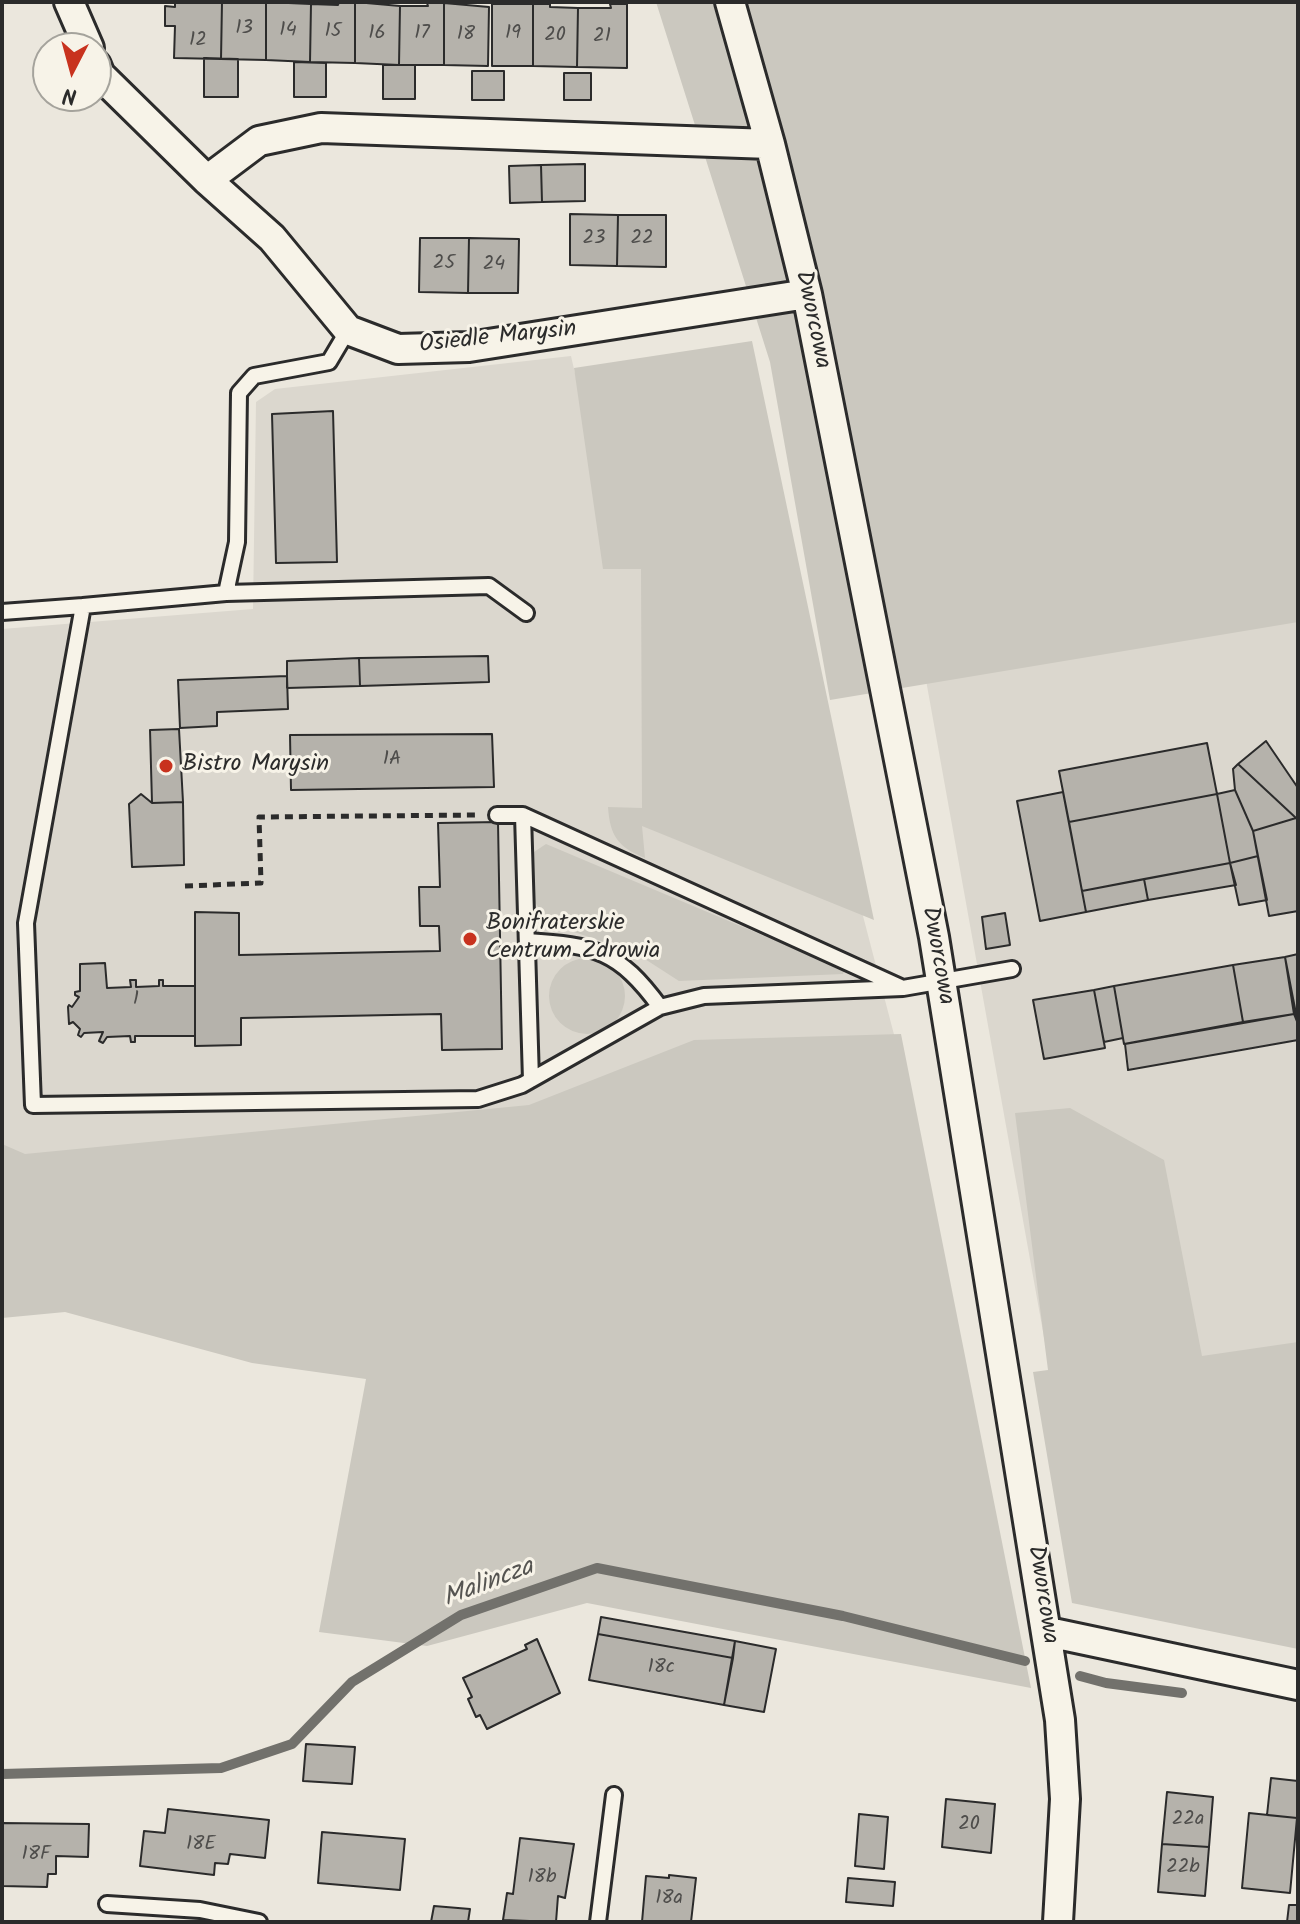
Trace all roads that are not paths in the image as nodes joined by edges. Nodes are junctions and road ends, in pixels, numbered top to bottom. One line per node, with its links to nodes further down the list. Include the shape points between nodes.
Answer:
1 (69, 2): 3 (street)
2 (730, 2): 5 (street, Dworcowa)
3 (82, 32)
4 (112, 87): 6 (street, Osiedle Marysin)
5 (770, 144): 6 (street, via 321,128 259,141); 7 (street, Dworcowa)
6 (207, 180): 8 (street, Osiedle Marysin, via 272,238)
7 (807, 294): 8 (street, Osiedle Marysin, via 469,347 398,349); 17 (street, Dworcowa)
8 (348, 330): 9 (lane, via 329,362 254,376 239,393 237,542)
9 (226, 593): 10 (lane); 12 (lane, via 489,586)
10 (83, 606): 11 (lane); 20 (lane, via 26,923 33,1105 478,1099)
11 (2, 612)
12 (526, 613)
13 (497, 815): 14 (lane)
14 (523, 815): 15 (lane); 18 (lane)
15 (527, 941): 19 (lane, via 601,953 626,966); 20 (lane)
16 (1012, 969): 17 (lane)
17 (941, 981): 18 (lane); 21 (street, Dworcowa)
18 (903, 988): 19 (lane, via 704,996)
19 (660, 1007): 20 (lane)
20 (531, 1080)
21 (1048, 1632): 22 (street); 27 (street, Dworcowa, via 1065,1799)
22 (1298, 1685)
23 (614, 1795): 26 (lane)
24 (107, 1904): 25 (lane, via 200,1910)
25 (259, 1922)
26 (598, 1922)
27 (1058, 1922)

